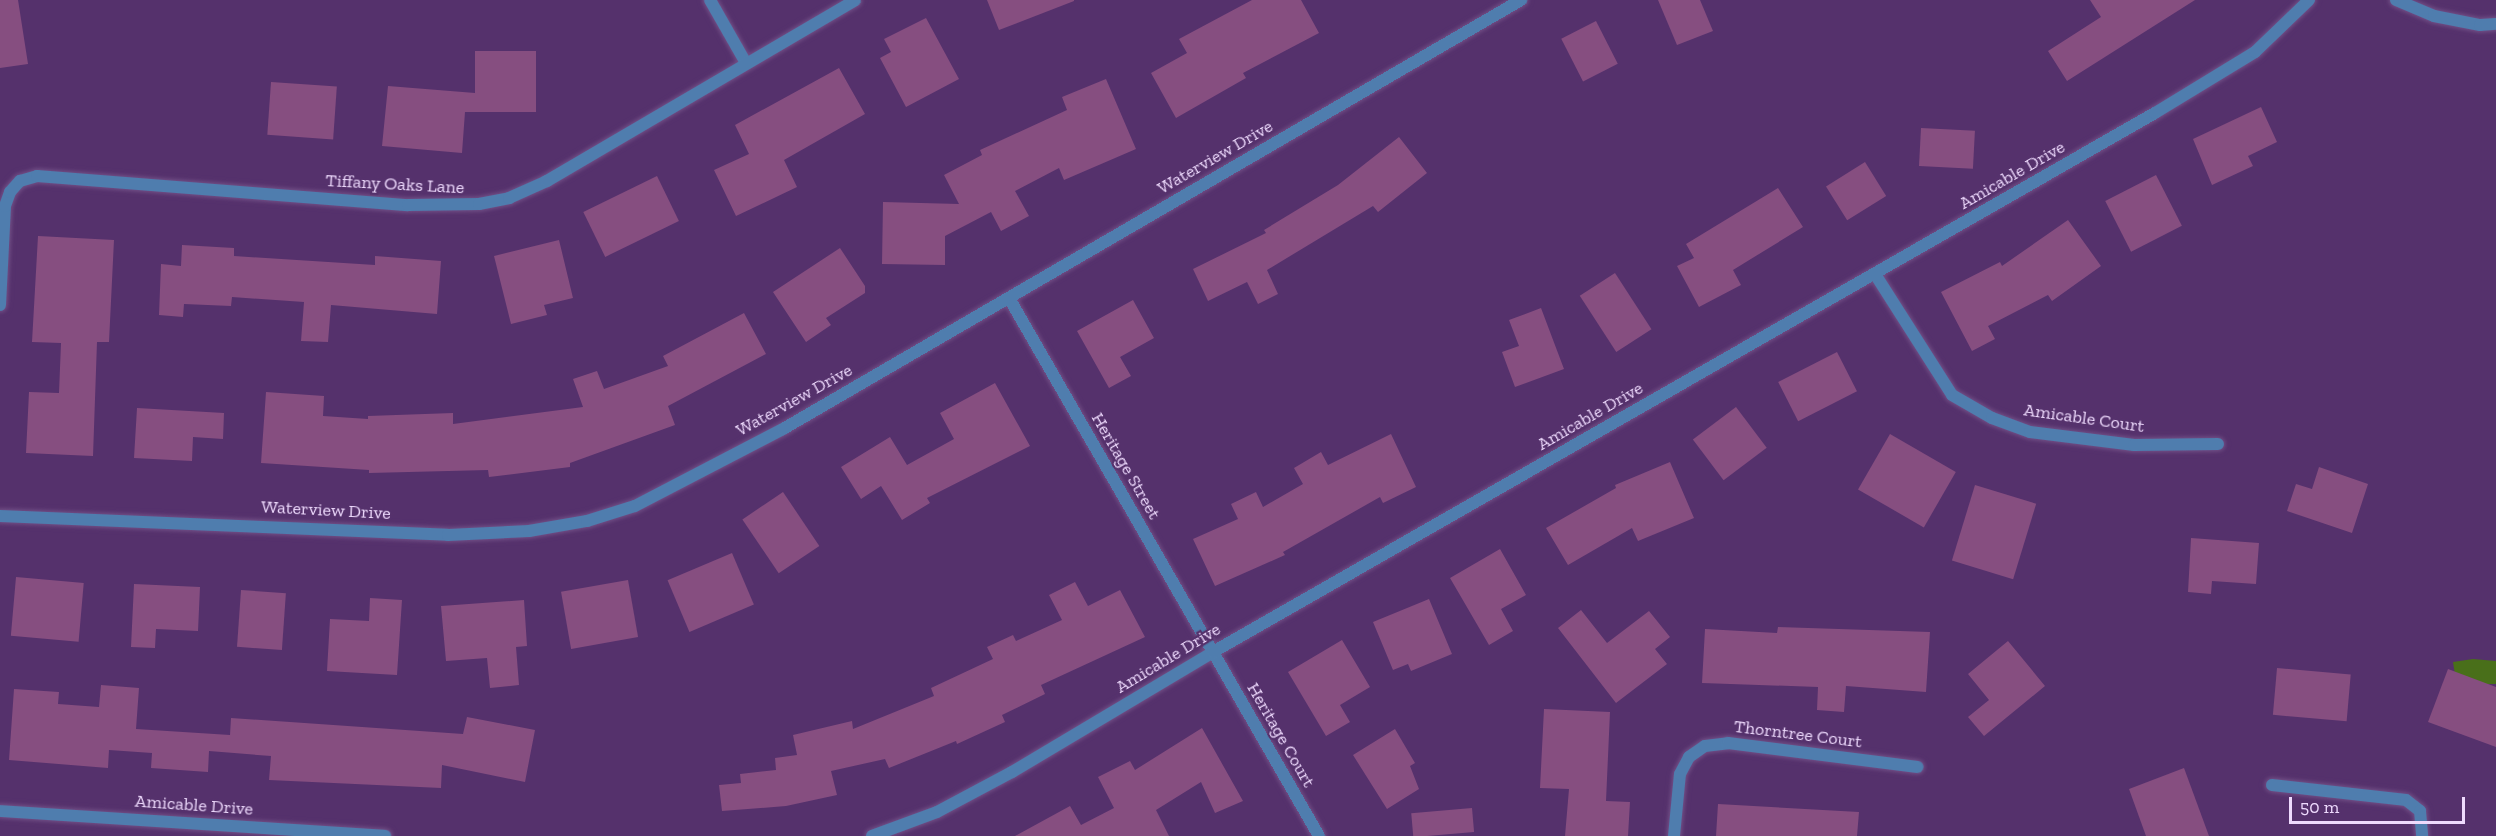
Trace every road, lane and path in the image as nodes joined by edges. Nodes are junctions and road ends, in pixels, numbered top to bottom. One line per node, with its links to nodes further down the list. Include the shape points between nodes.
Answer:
1 (710, 0): 7 (street)
2 (855, 0): 7 (street, Tiffany Oaks Lane)
3 (1521, 0): 9 (street, Waterview Drive)
4 (2309, 0): 8 (street, Amicable Drive, via 2255,52)
5 (2396, 0): 6 (street, via 2434,16 2480,25)
6 (2496, 24)
7 (746, 63): 10 (street, Tiffany Oaks Lane, via 547,181 509,198 479,204 408,205 37,176 20,181 5,206)
8 (1875, 274): 11 (street, Amicable Court, via 1952,395 1992,418 2030,432 2134,446); 13 (street, Amicable Drive)
9 (1009, 297): 12 (street, Waterview Drive, via 783,429 636,506 587,521 528,531 448,535); 13 (street, Heritage Street)
10 (0, 305)
11 (2218, 444)
12 (0, 516)
13 (1213, 652): 18 (street, Amicable Drive, via 1003,777 937,812); 19 (street, Heritage Court)
14 (1917, 767): 20 (street, Thorntree Court, via 1734,744 1705,746 1689,757 1680,774)
15 (2272, 785): 21 (street, via 2406,800 2420,812)
16 (0, 811): 17 (street, Amicable Drive)
17 (385, 836)
18 (872, 836)
19 (1319, 836)
20 (1674, 836)
21 (2422, 836)

